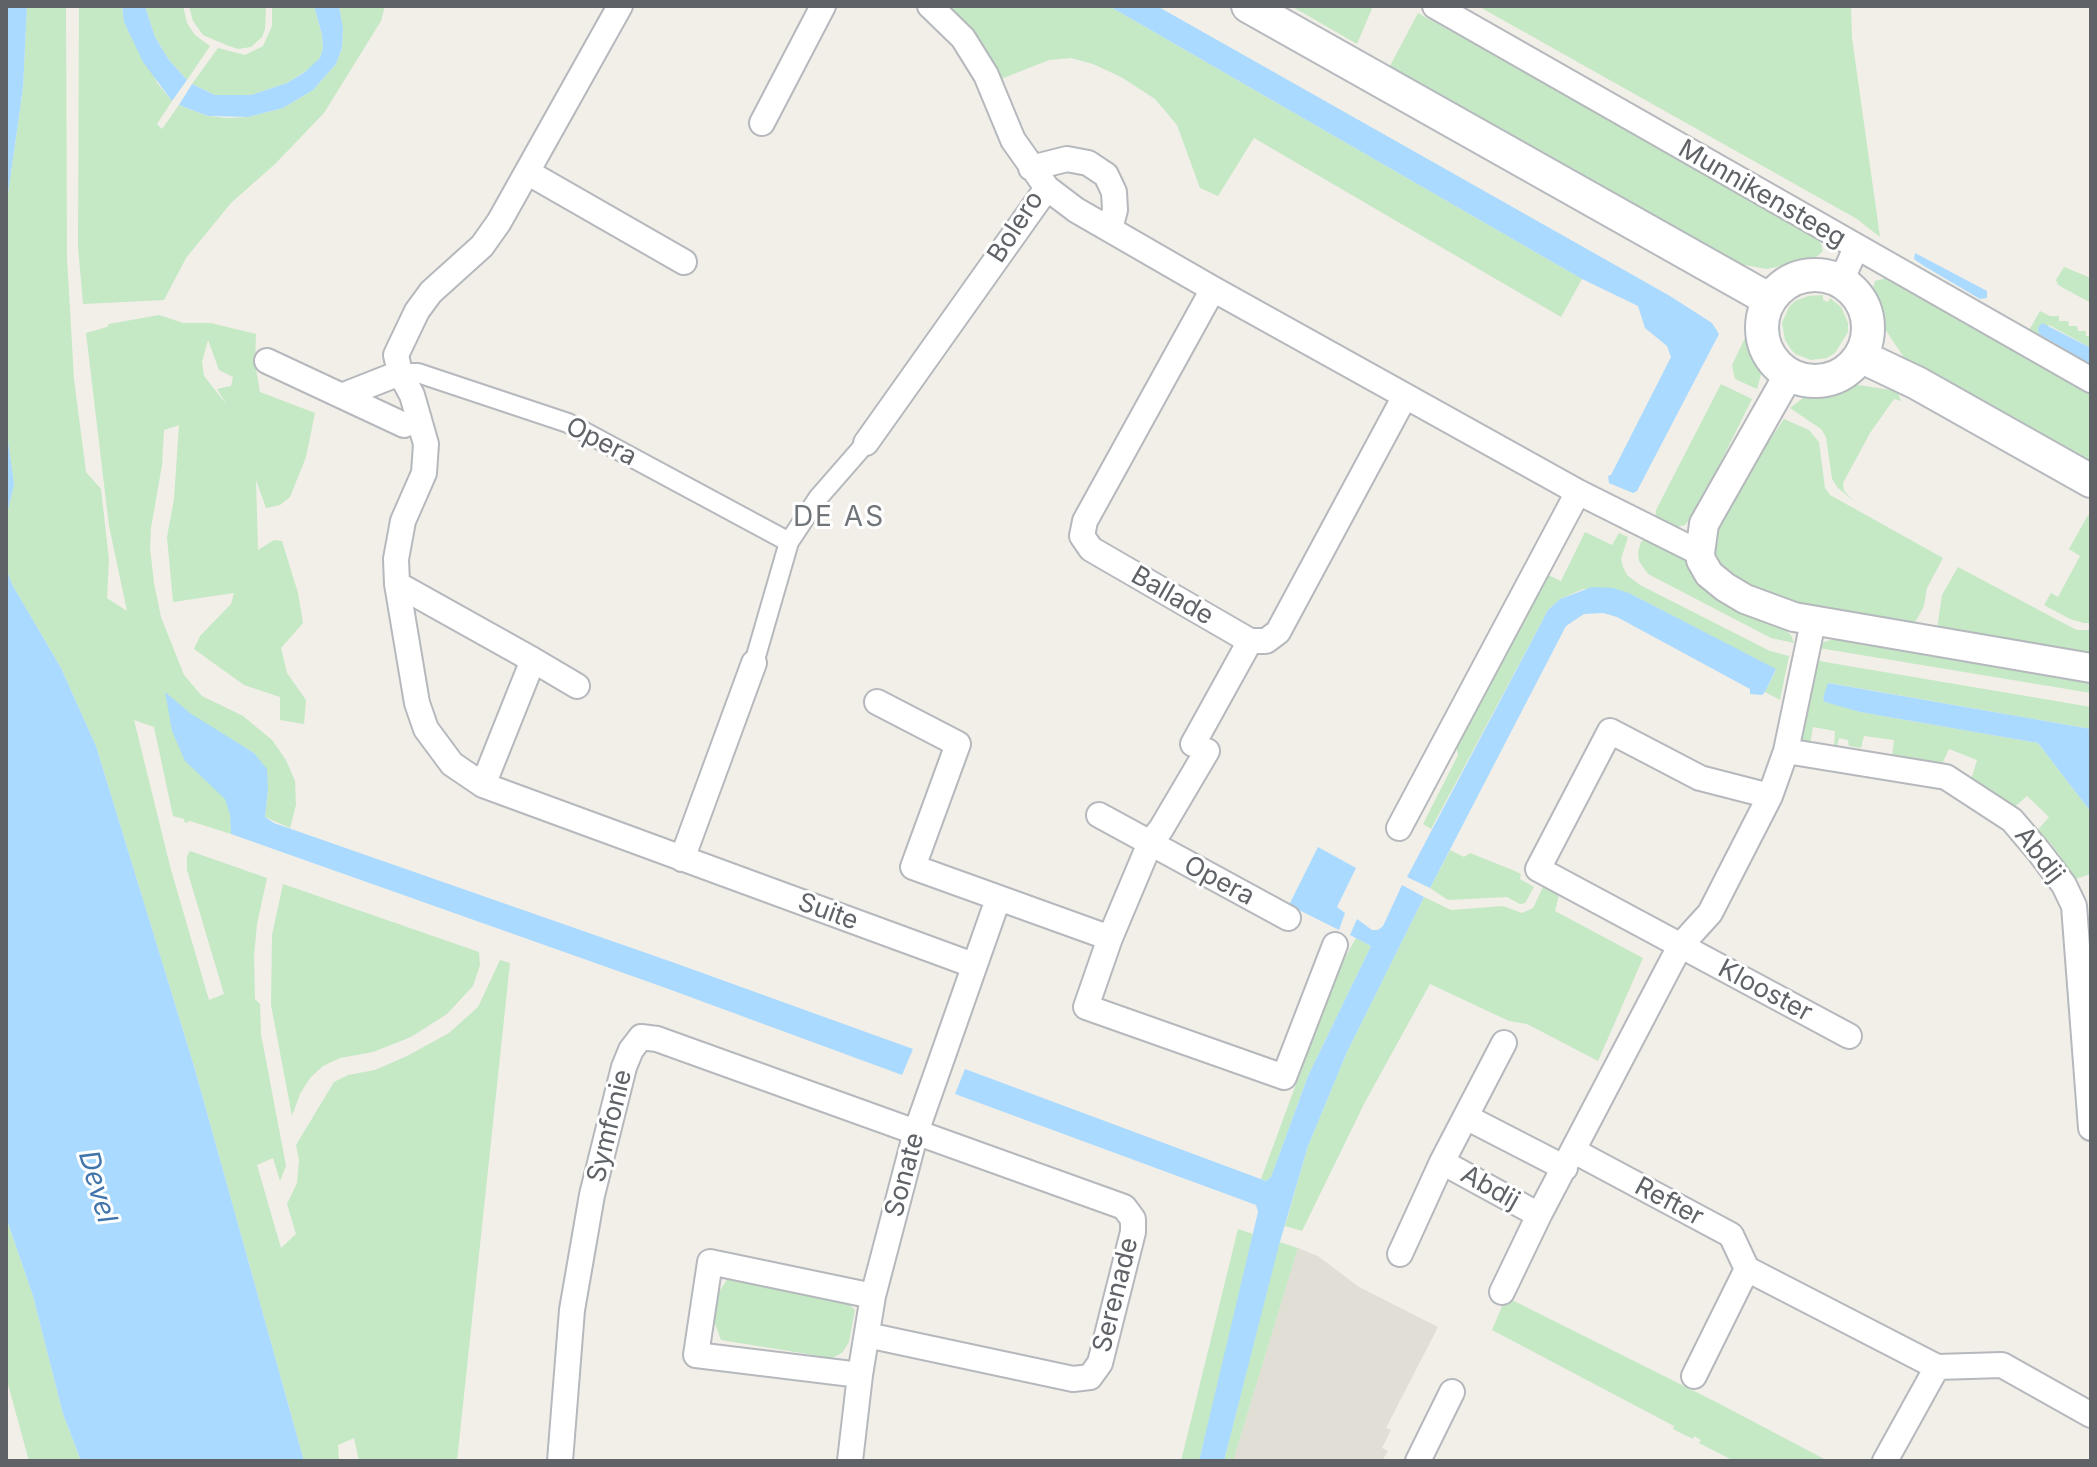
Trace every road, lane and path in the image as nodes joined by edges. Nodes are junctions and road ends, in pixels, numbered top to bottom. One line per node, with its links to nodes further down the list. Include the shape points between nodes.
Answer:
1 (620, 6): 8 (street)
2 (823, 6): 6 (street)
3 (930, 6): 7 (street, Bolero, via 963,38)
4 (1248, 6): 15 (main road)
5 (1435, 6): 11 (street, Munnikensteeg)
6 (762, 123)
7 (1031, 168): 9 (street, Bolero); 10 (street, via 1067,159 1088,163 1106,175 1114,192)
8 (527, 172): 12 (street); 18 (street, via 482,246 417,311 396,355)
9 (1047, 188): 10 (street); 24 (street, Bolero)
10 (1110, 229): 14 (street)
11 (1856, 248): 13 (street); 20 (street, Munnikensteeg)
12 (684, 262)
13 (1841, 281): 15 (main road, via 1802,276); 16 (main road, via 1865,308 1868,333)
14 (1213, 289): 22 (street); 31 (street, Ballade, via 1085,521 1082,536 1091,549)
15 (1770, 300): 19 (main road, via 1764,315 1767,349)
16 (1860, 356): 19 (main road, via 1836,376 1804,380); 25 (main road)
17 (267, 361): 21 (street)
18 (400, 373): 21 (street); 27 (street, Opera, via 418,373 568,423); 29 (street, Suite, via 426,444 424,473 403,521)
19 (1789, 374): 28 (street, via 1707,517)
20 (2091, 380)
21 (344, 395): 23 (street)
22 (1405, 396): 26 (street); 31 (street, via 1278,632 1266,641)
23 (404, 425)
24 (866, 443): 27 (street, via 818,498)
25 (2091, 481)
26 (1578, 492): 28 (street); 41 (street)
27 (789, 542): 33 (street)
28 (1700, 553): 30 (street, via 1709,574 1725,587 1760,606)
29 (397, 584): 32 (street); 38 (street, Suite, via 410,671 426,729 452,764)
30 (1813, 622): 34 (street); 37 (street, Abdij)
31 (1250, 641): 42 (street, Opera)
32 (533, 660): 35 (street); 38 (street)
33 (754, 663): 43 (street)
34 (2091, 668)
35 (577, 686)
36 (877, 702): 44 (street, via 958,744 913,867)
37 (1786, 751): 39 (street, Abdij); 53 (street, Abdij, via 1946,777 2012,820 2040,853 2074,906)
38 (483, 785): 43 (street, Suite)
39 (1770, 796): 48 (street, Abdij, via 1710,913); 48 (street, via 1700,778 1610,731 1538,869)
40 (1099, 815): 42 (street, Opera)
41 (1399, 828)
42 (1150, 843): 45 (street, Opera); 46 (street)
43 (682, 859): 49 (street, Suite)
44 (998, 899): 46 (street); 49 (street, Sonate)
45 (1288, 918)
46 (1110, 938): 47 (street, via 1086,1007 1284,1077)
47 (1335, 945)
48 (1680, 946): 50 (street, Klooster); 55 (street, Abdij)
49 (973, 965): 54 (street, Sonate)
50 (1849, 1036)
51 (1504, 1043): 52 (street, Abdij)
52 (1466, 1117): 55 (street, Abdij); 56 (street, Abdij)
53 (2091, 1128)
54 (916, 1132): 61 (street, Sonate); 62 (street, Serenade, via 1124,1207 1133,1219 1133,1232 1100,1363 1090,1377 1073,1379); 68 (street, Symfonie, via 641,1037 624,1067 587,1223 572,1310)
55 (1569, 1160): 57 (street, Abdij); 59 (street, Refter, via 1731,1235)
56 (1442, 1162): 57 (street, Abdij); 58 (street, Abdij)
57 (1539, 1215): 60 (street, Abdij)
58 (1400, 1254)
59 (1747, 1269): 63 (street); 65 (street)
60 (1502, 1292)
61 (873, 1296): 62 (street, Sonate); 64 (street, via 710,1262 696,1355)
62 (867, 1335): 64 (street, Sonate)
63 (1937, 1367): 67 (street, via 2002,1365); 71 (street)
64 (860, 1375): 69 (street, Sonate)
65 (1694, 1376)
66 (1452, 1392): 70 (street)
67 (2087, 1404)
68 (560, 1461)
69 (850, 1461)
70 (1418, 1461)
71 (1885, 1461)

